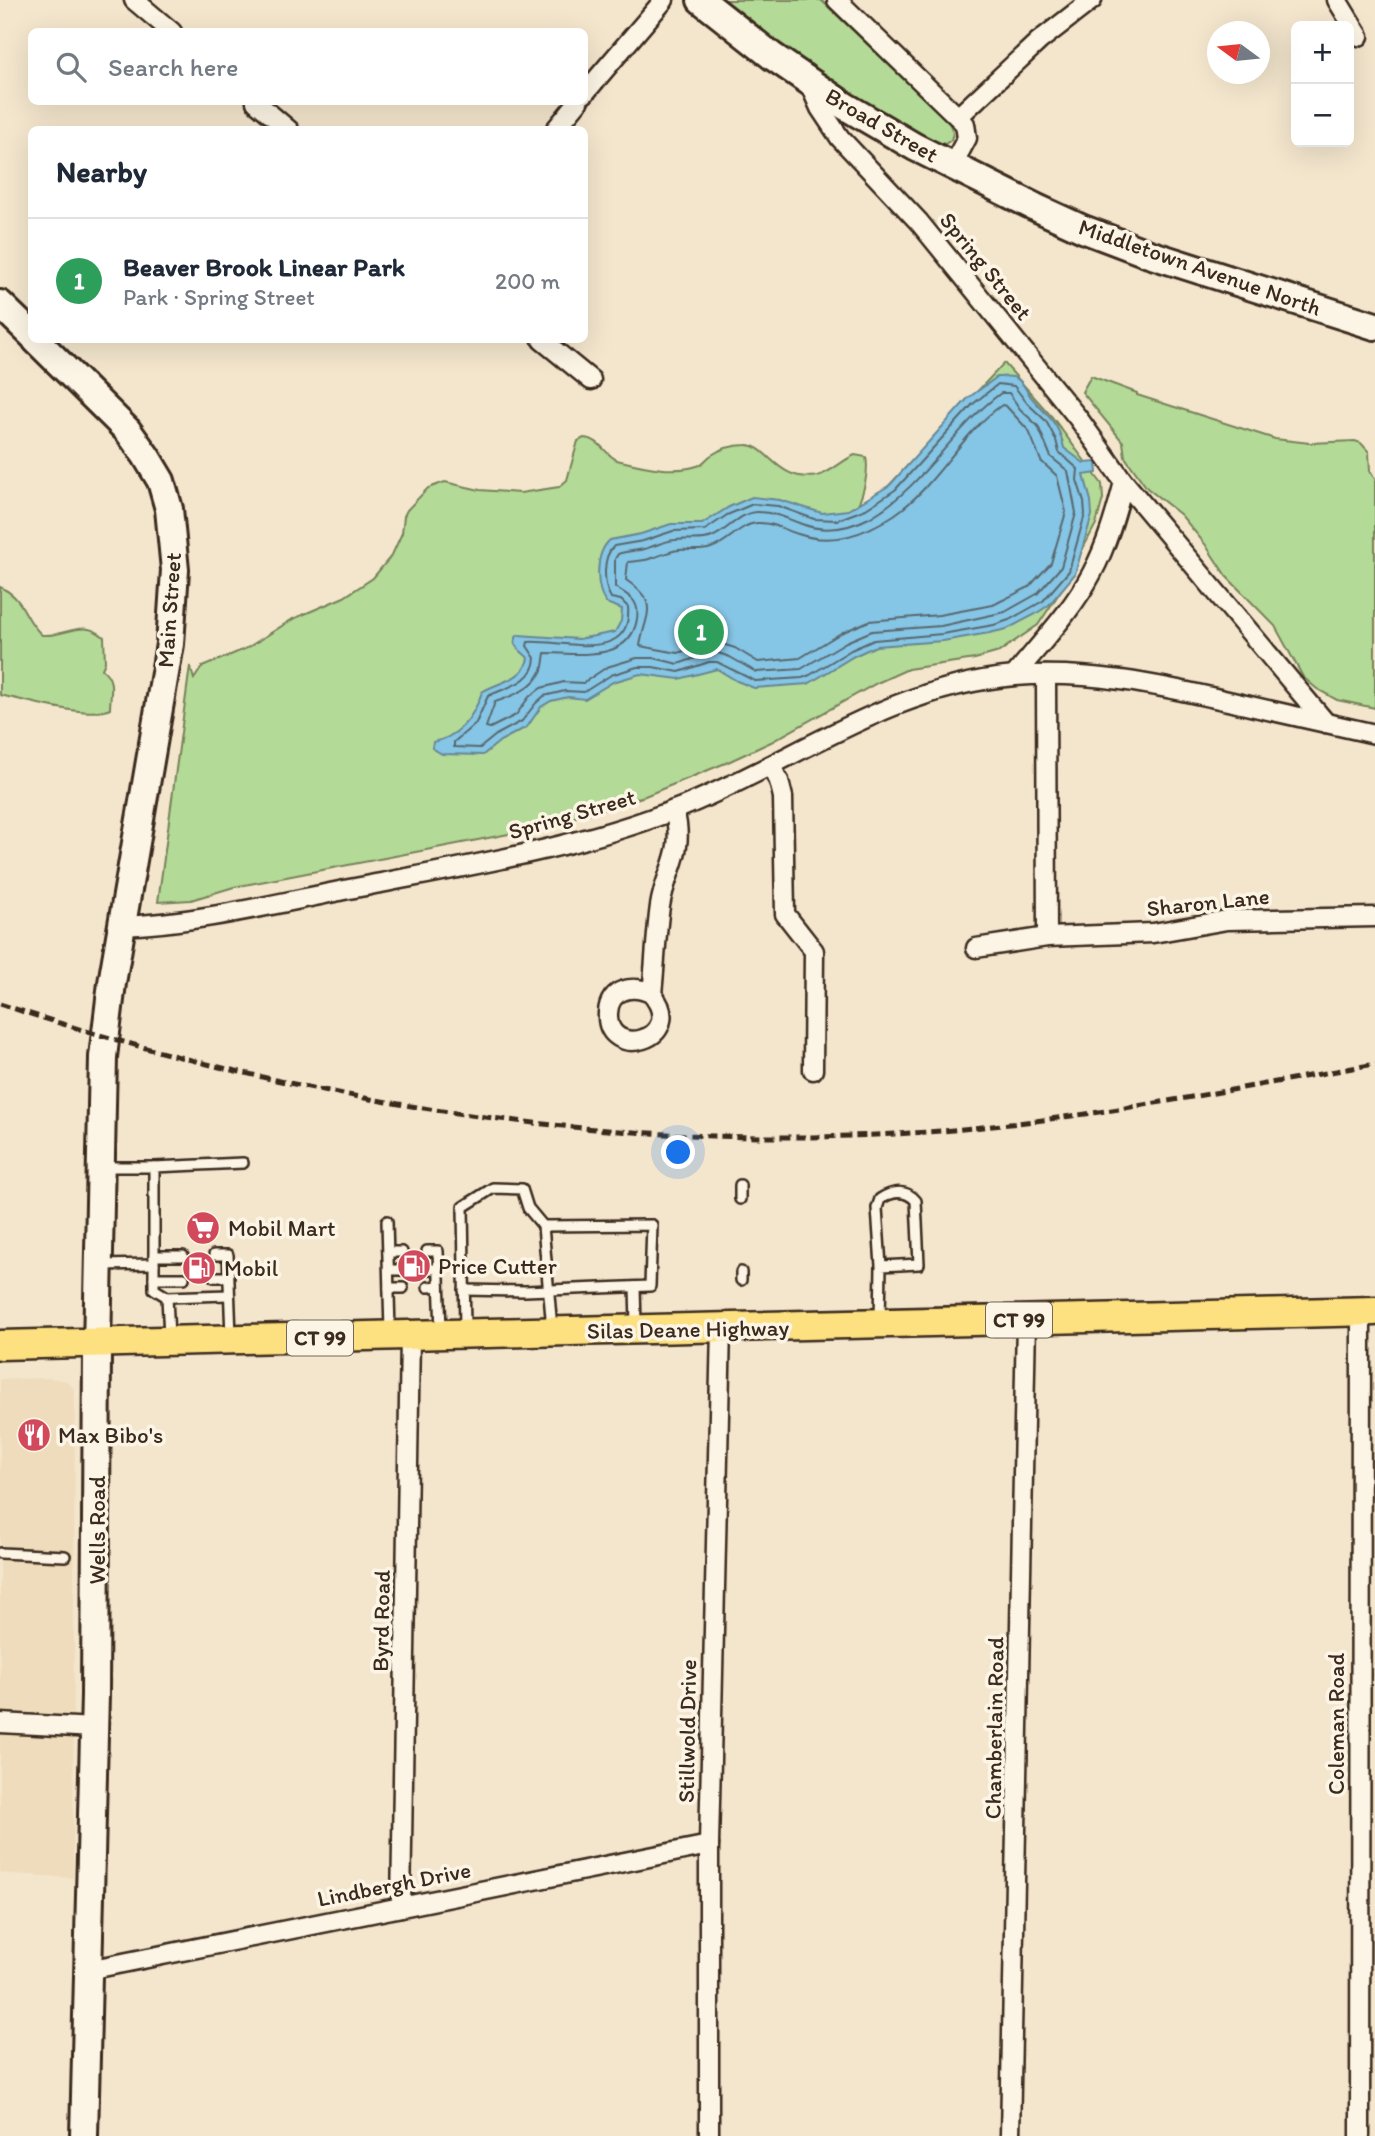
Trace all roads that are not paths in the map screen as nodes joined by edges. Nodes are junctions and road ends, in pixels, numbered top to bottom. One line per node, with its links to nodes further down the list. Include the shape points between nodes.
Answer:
1 (134, 0): 7 (street)
2 (664, 0): 10 (street)
3 (701, 0): 9 (street, Broad Street)
4 (837, 0): 13 (street, Broad Street)
5 (1092, 0): 13 (street, via 1039,41)
6 (1337, 0): 8 (street)
7 (167, 28)
8 (1359, 36)
9 (809, 83): 16 (street, Broad Street); 23 (street, Spring Street, via 840,138 919,222 1078,418)
10 (588, 89)
11 (260, 105): 14 (street)
12 (576, 105): 15 (street)
13 (959, 116): 16 (street, Broad Street, via 967,138)
14 (284, 126)
15 (558, 126)
16 (952, 166): 18 (street, Middletown Avenue North, via 1113,241)
17 (0, 304): 19 (street)
18 (1375, 326)
19 (28, 331)
20 (39, 343): 31 (street, Main Street, via 128,431 161,481 169,509 174,582 170,644)
21 (546, 343): 22 (street)
22 (591, 380)
23 (1124, 482): 25 (street, via 1093,572); 26 (street, Spring Street)
24 (1046, 675): 25 (street, Spring Street); 26 (street, Spring Street, via 1152,685); 32 (street)
25 (1014, 676): 28 (street, Spring Street, via 956,686 885,708)
26 (1326, 723): 27 (street, Spring Street)
27 (1375, 734)
28 (771, 767): 29 (street, Spring Street); 35 (street, via 783,797 785,914 814,951)
29 (674, 810): 31 (street, Spring Street, via 500,859 187,919); 34 (street, via 678,842 660,903)
30 (1375, 917): 32 (street, Sharon Lane, via 1227,920 1153,933)
31 (121, 926): 37 (street, Wells Road, via 105,1037)
32 (1047, 937): 33 (street, Sharon Lane)
33 (976, 948)
34 (652, 994)
35 (813, 1070)
36 (243, 1163): 38 (lane)
37 (100, 1167): 38 (lane); 49 (street, Wells Road)
38 (154, 1167): 48 (lane)
39 (740, 1185): 40 (lane)
40 (740, 1199)
41 (387, 1221): 44 (lane)
42 (543, 1226): 61 (lane, via 652,1225 650,1286); 64 (lane); 65 (lane, via 528,1208 522,1189 493,1188 463,1207)
43 (427, 1251): 52 (lane, via 438,1251)
44 (388, 1252): 45 (lane); 53 (lane)
45 (402, 1252)
46 (214, 1255): 58 (lane, via 228,1255)
47 (183, 1256): 48 (lane)
48 (154, 1260): 49 (lane); 55 (lane)
49 (99, 1265): 78 (street, Wells Road)
50 (881, 1266): 50 (lane, via 919,1264 916,1201 911,1195 898,1192 880,1199); 70 (lane)
51 (428, 1269): 52 (lane)
52 (439, 1269): 59 (lane)
53 (389, 1270): 54 (lane); 62 (lane)
54 (402, 1270)
55 (154, 1278): 56 (lane); 67 (lane, via 154,1289)
56 (184, 1278)
57 (214, 1278): 58 (lane)
58 (228, 1278): 66 (lane)
59 (439, 1286): 60 (lane); 74 (lane)
60 (428, 1287)
61 (635, 1287): 64 (lane); 72 (lane)
62 (389, 1288): 63 (lane); 75 (lane)
63 (403, 1288)
64 (549, 1289): 65 (lane); 73 (lane)
65 (464, 1290): 74 (lane)
66 (228, 1295): 67 (lane); 76 (lane)
67 (167, 1297): 77 (lane)
68 (1368, 1311): 69 (main road, Silas Deane Highway / CT 99); 90 (street, Coleman Road)
69 (1026, 1320): 70 (main road, Silas Deane Highway / CT 99); 89 (street, Chamberlain Road)
70 (880, 1324): 71 (main road, Silas Deane Highway / CT 99)
71 (720, 1328): 72 (main road, Silas Deane Highway / CT 99); 84 (street, Stillwold Drive)
72 (637, 1330): 73 (main road, Silas Deane Highway / CT 99)
73 (552, 1332): 74 (main road, Silas Deane Highway / CT 99)
74 (453, 1334): 75 (main road, Silas Deane Highway / CT 99)
75 (400, 1336): 76 (main road, Silas Deane Highway / CT 99); 85 (street, Byrd Road)
76 (231, 1340): 77 (main road, Silas Deane Highway / CT 99)
77 (169, 1341): 78 (main road, Silas Deane Highway / CT 99)
78 (97, 1343): 79 (main road, Silas Deane Highway / CT 99); 83 (street, Wells Road)
79 (0, 1345)
80 (0, 1553): 81 (lane)
81 (65, 1556)
82 (0, 1723): 83 (street)
83 (95, 1728): 86 (street, Wells Road)
84 (709, 1845): 85 (street, Lindbergh Drive); 88 (street, Stillwold Drive)
85 (401, 1907): 86 (street, Lindbergh Drive)
86 (89, 1970): 87 (street, Wells Road)
87 (85, 2136)
88 (709, 2136)
89 (1010, 2136)
90 (1360, 2136)

